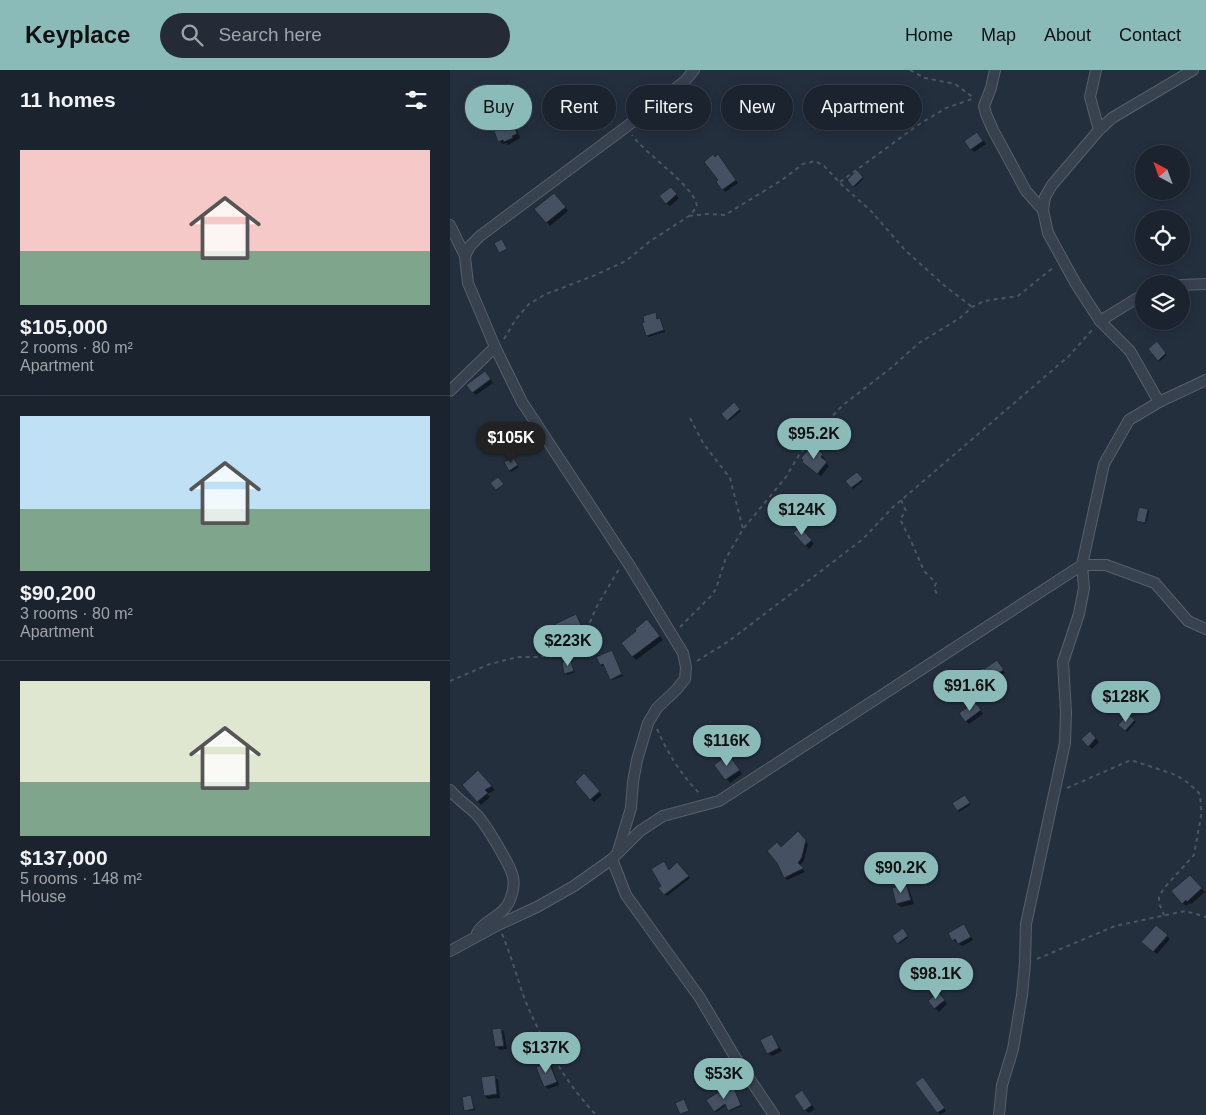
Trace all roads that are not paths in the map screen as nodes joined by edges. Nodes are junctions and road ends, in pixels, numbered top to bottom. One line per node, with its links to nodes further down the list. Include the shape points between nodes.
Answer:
1 (694, 70): 8 (street, via 685,81 626,127 480,236)
2 (994, 70): 6 (street, via 984,106 992,130 1026,191)
3 (1096, 70): 5 (street, via 1090,96)
4 (1193, 70): 5 (street, via 1112,118)
5 (1099, 130): 6 (street, via 1052,185 1045,196)
6 (1043, 210): 12 (street, via 1048,233)
7 (450, 225): 8 (street)
8 (465, 256): 13 (street, via 468,283)
9 (1206, 284): 10 (street)
10 (1190, 285)
11 (1135, 300): 12 (street)
12 (1100, 321): 16 (street, via 1130,351)
13 (496, 349): 15 (street); 20 (street, via 522,402 683,653 685,679 648,723 637,760 631,808)
14 (1206, 380): 16 (street)
15 (450, 391)
16 (1159, 402): 17 (street, via 1129,420 1104,464)
17 (1082, 565): 18 (street, via 1106,565 1154,583 1188,621); 20 (street, via 719,801 663,816 640,831); 24 (street, via 1084,588 1064,662 1065,742 1026,924 1025,963)
18 (1206, 628)
19 (450, 790): 21 (street, via 477,815 495,841 513,877 508,904 480,928)
20 (615, 856): 21 (street, via 574,886); 23 (street, via 626,895 700,998)
21 (476, 936): 22 (street)
22 (450, 951)
23 (774, 1115)
24 (999, 1115)

